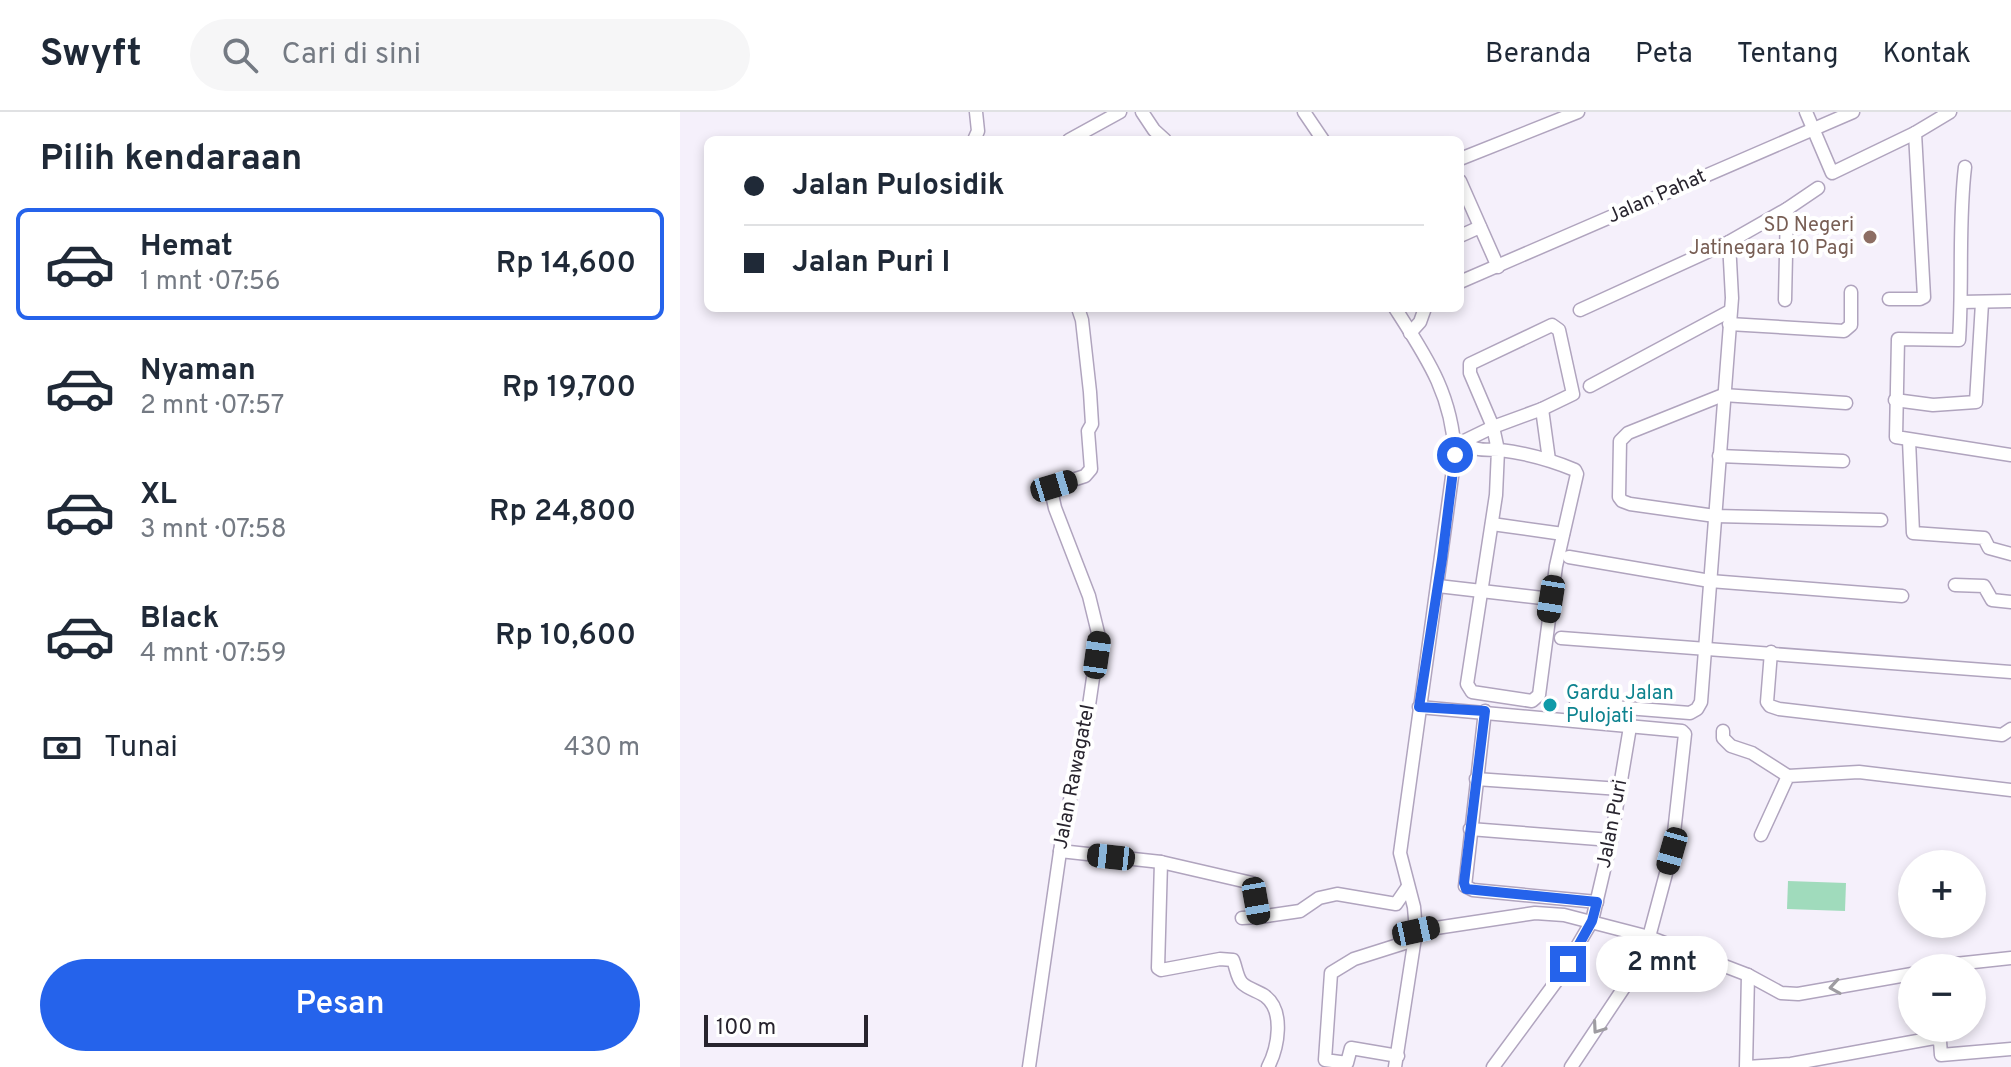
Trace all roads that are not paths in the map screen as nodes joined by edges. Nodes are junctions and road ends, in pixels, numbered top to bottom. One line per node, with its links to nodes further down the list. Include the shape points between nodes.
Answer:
1 (976, 112): 12 (street)
2 (1120, 112): 13 (street)
3 (1142, 112): 11 (street)
4 (1304, 112): 14 (street)
5 (1578, 112): 15 (street)
6 (1806, 112): 9 (street)
7 (1853, 112): 9 (street, Jalan Pahat)
8 (1950, 112): 10 (street)
9 (1813, 129): 10 (street, via 1832,173); 23 (street, Jalan Pahat)
10 (1915, 133): 26 (street, via 1924,297)
11 (1151, 135)
12 (976, 136)
13 (1076, 136)
14 (1320, 136)
15 (1464, 157)
16 (1965, 167): 29 (street)
17 (1818, 188): 19 (street)
18 (1464, 190): 20 (street)
19 (1787, 209): 22 (street); 27 (street)
20 (1480, 227): 21 (street); 23 (street)
21 (1464, 234)
22 (1729, 242): 31 (street); 35 (street)
23 (1498, 267): 24 (street, Jalan Pahat)
24 (1464, 280)
25 (1851, 292): 35 (street, via 1851,325 1844,331)
26 (1889, 299)
27 (1785, 300)
28 (2011, 301): 30 (street)
29 (1961, 302): 30 (street); 39 (street, via 1958,341 1898,339)
30 (1982, 303): 39 (street, via 1976,402 1933,405)
31 (1580, 310)
32 (1079, 312): 80 (street, Jalan Rawagatel, via 1090,392 1091,469 1052,487 1051,494 1099,637)
33 (1397, 312): 36 (street)
34 (1424, 312): 36 (street)
35 (1730, 318): 37 (street); 38 (street)
36 (1410, 333): 44 (street, via 1434,370)
37 (1590, 386)
38 (1723, 395): 40 (street); 47 (street); 50 (street, via 1628,433 1620,441 1617,490 1622,501)
39 (1895, 400): 43 (street, via 1896,437)
40 (1846, 403)
41 (1542, 409): 42 (street); 42 (street, via 1573,390 1559,330 1552,325 1470,364); 48 (street)
42 (1493, 427): 44 (street); 45 (street)
43 (1909, 440): 46 (street); 54 (street, via 1913,533 1984,538 1989,548)
44 (1459, 444): 45 (street); 58 (street)
45 (1498, 450): 48 (street); 52 (street)
46 (2011, 455)
47 (1719, 456): 49 (street); 50 (street)
48 (1549, 460): 53 (street, via 1577,474)
49 (1843, 461)
50 (1715, 516): 51 (street); 56 (street)
51 (1881, 520)
52 (1492, 524): 53 (street); 59 (street)
53 (1563, 534): 61 (street)
54 (2011, 554)
55 (1569, 557): 56 (street)
56 (1710, 581): 60 (street); 64 (street)
57 (1955, 585): 62 (street, via 1984,586 1992,600)
58 (1438, 586): 59 (street); 68 (street)
59 (1482, 591): 61 (street); 61 (street, via 1469,690 1532,701 1539,695)
60 (1902, 596)
61 (1551, 599)
62 (2011, 602)
63 (1561, 638): 64 (street)
64 (1705, 647): 65 (street); 67 (street, via 1701,702 1690,713)
65 (1771, 652): 66 (street); 71 (street, via 1767,702 1779,709 2002,735)
66 (2011, 672)
67 (1576, 704)
68 (1419, 707): 69 (street); 82 (street, via 1400,853)
69 (1485, 711): 70 (street); 74 (street)
70 (1630, 727): 75 (street, Jalan Puri); 88 (street, via 1682,731 1686,739 1672,851)
71 (2011, 729)
72 (1723, 731): 73 (street, via 1731,746)
73 (1788, 776): 76 (street, via 1859,772); 78 (street)
74 (1476, 779): 75 (street); 77 (street)
75 (1620, 789): 79 (street, Jalan Puri)
76 (2011, 790)
77 (1470, 829): 79 (street); 83 (street, via 1466,889)
78 (1761, 835)
79 (1611, 840): 83 (street, Jalan Puri)
80 (1060, 851): 81 (street); 97 (street, Jalan Rawagatel)
81 (1161, 862): 84 (street, via 1252,883); 98 (street, via 1158,968 1233,960 1242,983 1272,1005 1279,1037)
82 (1407, 888): 84 (street, via 1396,904 1337,894 1300,911); 87 (street)
83 (1597, 902): 86 (street, Jalan Puri)
84 (1259, 917): 85 (street)
85 (1242, 918)
86 (1592, 921): 87 (street, via 1535,913); 88 (street); 99 (street, Jalan Puri, via 1544,1001)
87 (1415, 935): 95 (street); 95 (street, via 1331,973 1325,1060 1347,1063 1350,1048)
88 (1649, 937): 91 (street); 100 (street, one-way to 100, via 1625,986)
89 (2011, 958): 90 (street)
90 (1986, 961)
91 (1748, 975): 92 (street, one-way to 91, via 1798,994 1781,993); 101 (street)
92 (1898, 976)
93 (2011, 1049): 94 (street)
94 (1941, 1061): 96 (street, via 1940,1041 1934,1038)
95 (1397, 1062)
96 (1838, 1062): 101 (street)
97 (1029, 1067)
98 (1268, 1067)
99 (1493, 1067)
100 (1571, 1067)
101 (1747, 1067)

